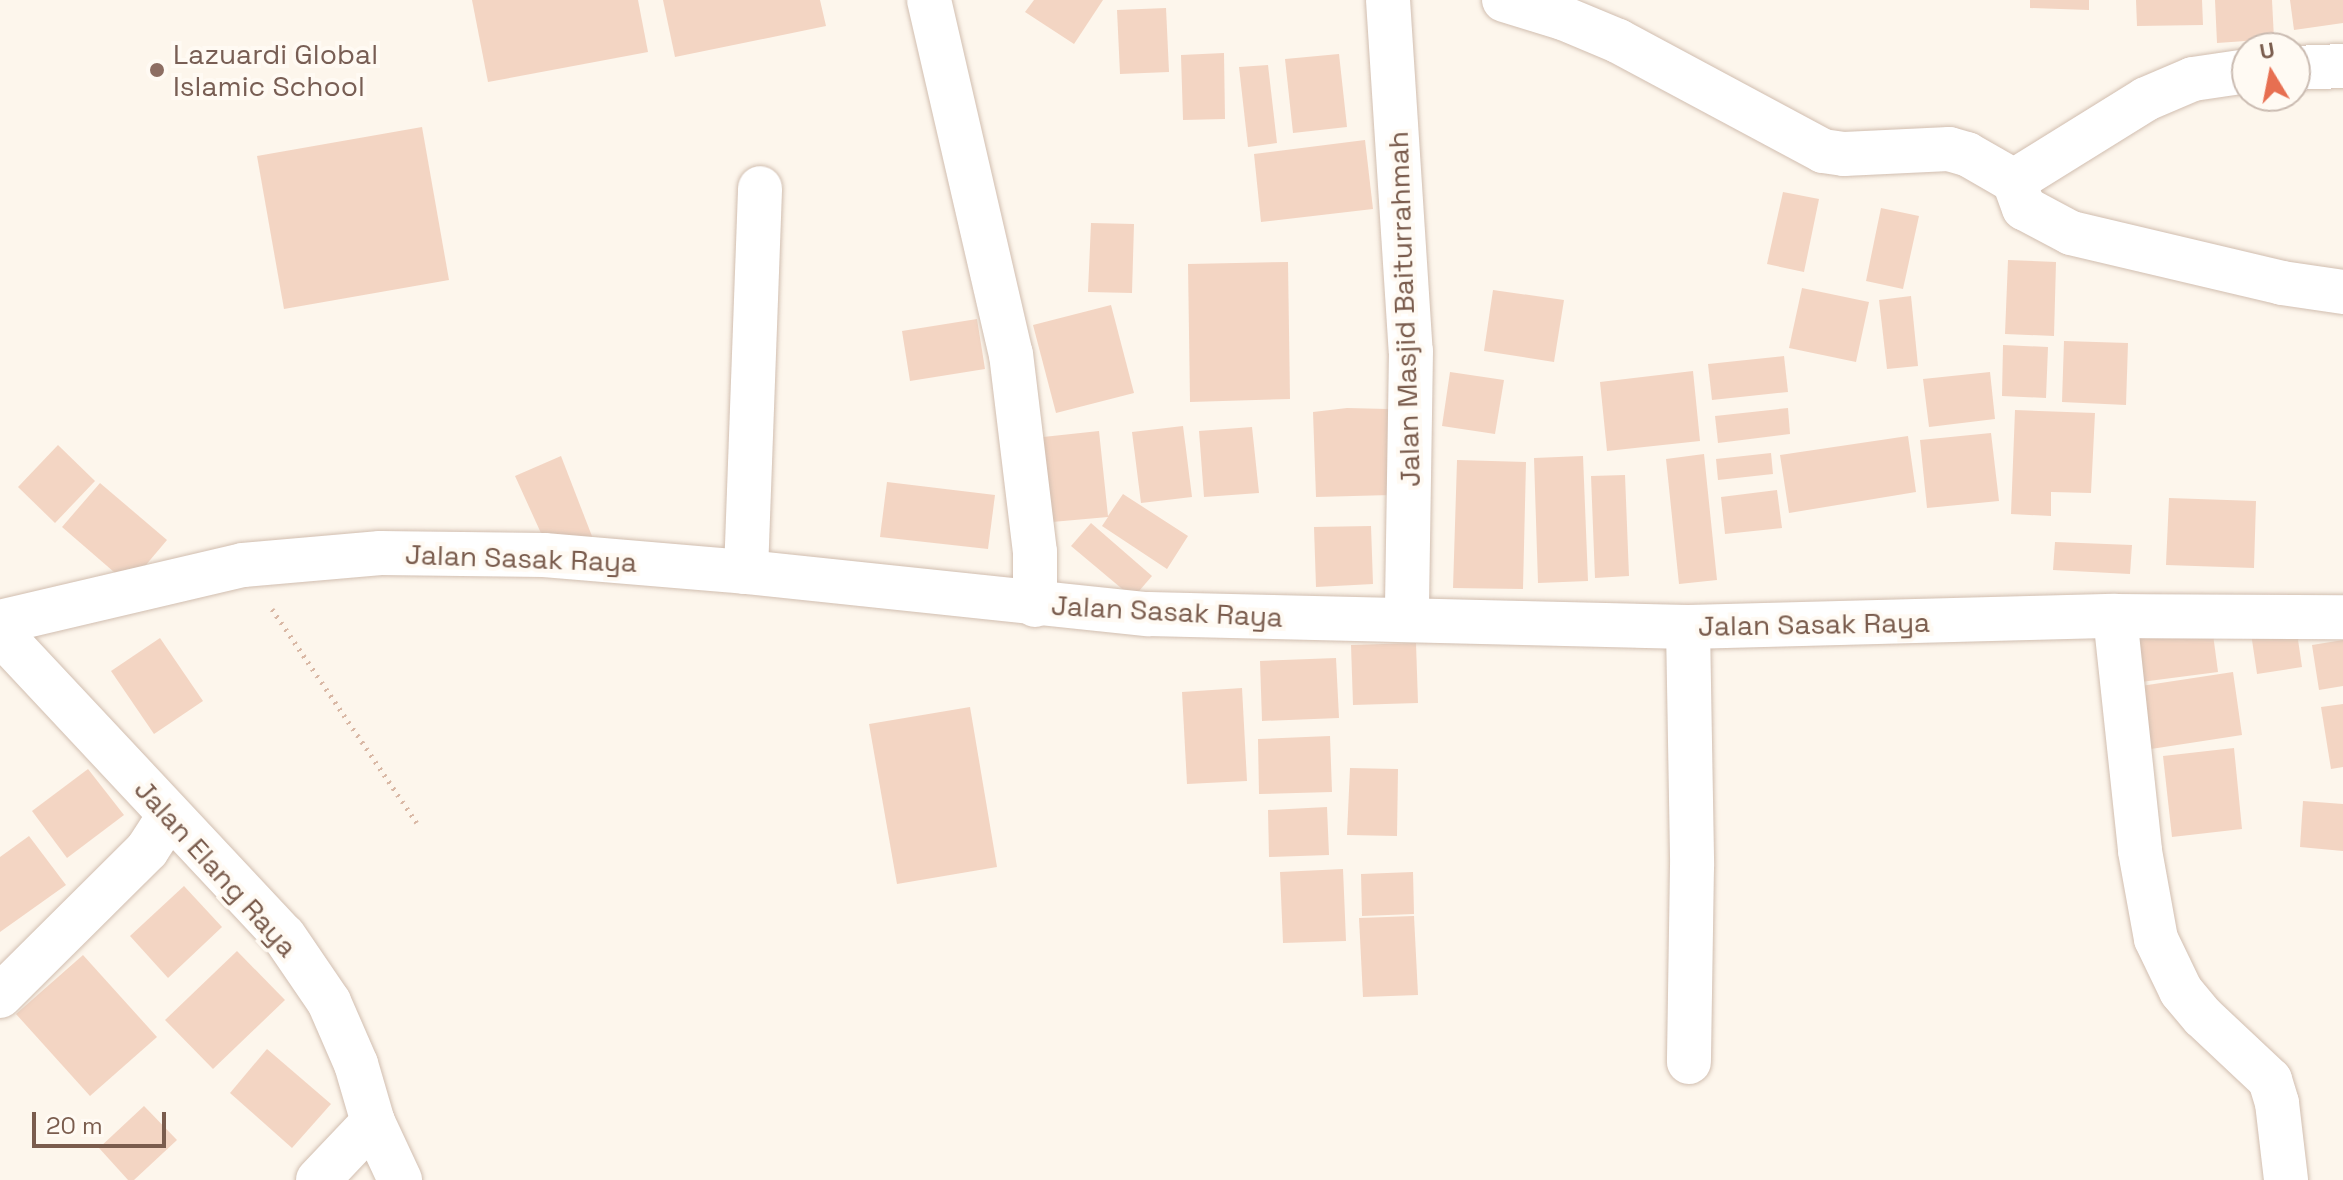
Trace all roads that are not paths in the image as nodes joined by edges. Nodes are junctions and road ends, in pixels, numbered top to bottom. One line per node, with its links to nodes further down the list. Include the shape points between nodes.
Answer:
1 (929, 0): 11 (street, via 1011,354 1035,552)
2 (1388, 0): 14 (street, Jalan Masjid Baiturrahmah, via 1411,351)
3 (1504, 0): 7 (street, via 1618,41 1823,151 1949,149)
4 (2343, 66): 5 (street)
5 (2311, 67)
6 (2231, 73): 7 (street, via 2193,79 2146,99)
7 (2014, 181): 9 (street, via 2024,208 2071,233 2282,283)
8 (760, 188): 10 (street)
9 (2343, 292)
10 (746, 572): 11 (street, Jalan Sasak Raya); 15 (street, Jalan Sasak Raya, via 529,555 380,553 243,565)
11 (1035, 605): 14 (street, Jalan Sasak Raya, via 1148,614)
12 (2115, 616): 13 (street, Jalan Sasak Raya); 16 (street, Jalan Sasak Raya); 24 (street, via 2140,851 2156,939 2188,1000 2270,1080)
13 (2343, 617)
14 (1407, 619): 16 (street, Jalan Sasak Raya)
15 (0, 622)
16 (1688, 627): 20 (street)
17 (0, 633): 18 (street, Jalan Elang Raya)
18 (169, 816): 19 (street, via 147,850); 21 (street, Jalan Elang Raya, via 284,936 329,1002 356,1064)
19 (0, 996)
20 (1689, 1062)
21 (373, 1122): 22 (street); 23 (street, Jalan Elang Raya)
22 (318, 1180)
23 (400, 1180)
24 (2286, 1180)

